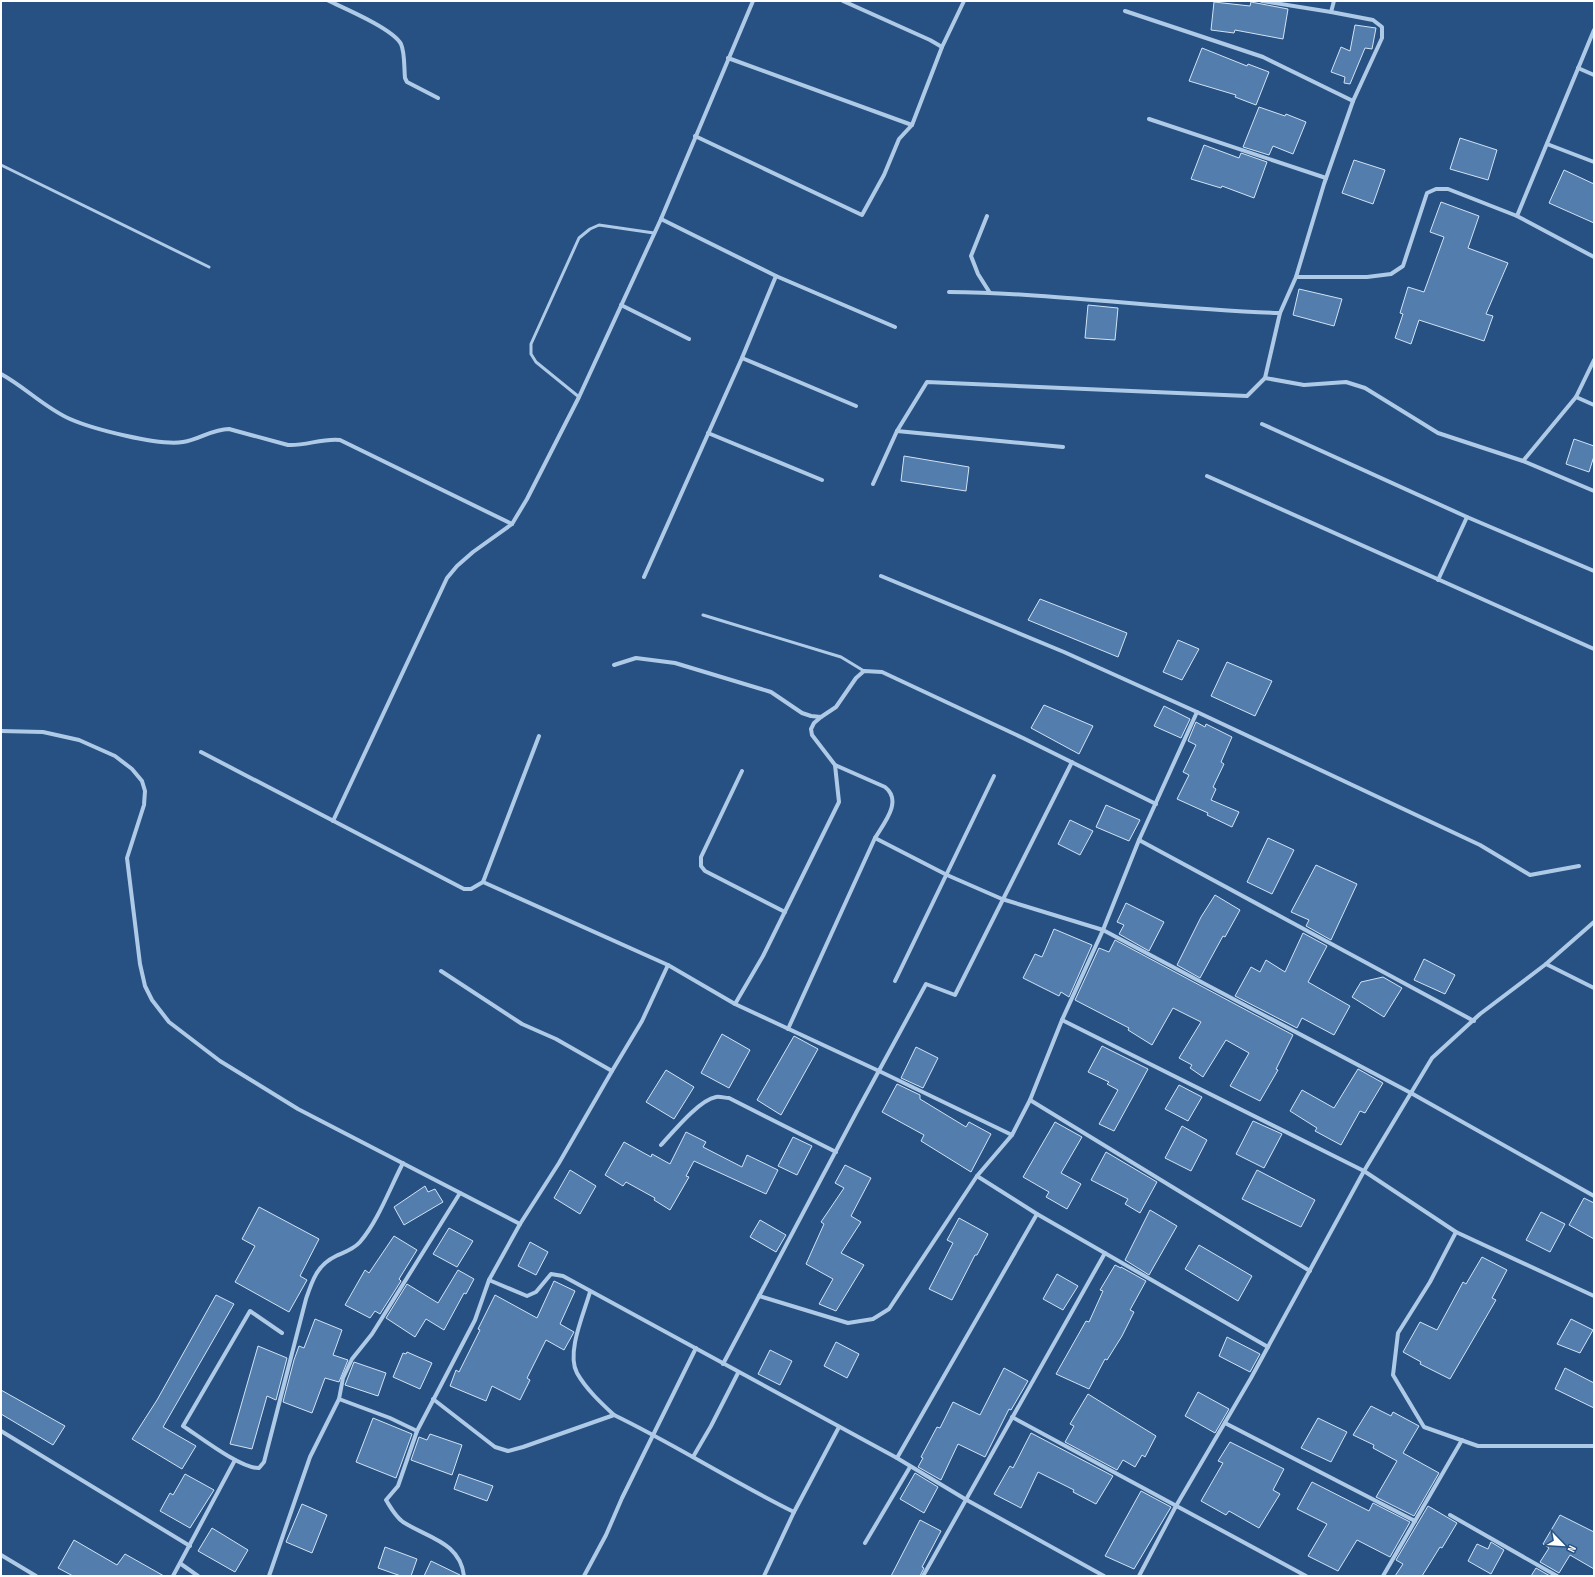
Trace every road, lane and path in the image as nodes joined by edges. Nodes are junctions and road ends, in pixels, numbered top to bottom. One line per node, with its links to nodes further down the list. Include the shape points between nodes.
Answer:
1 (329, 1): 14 (street, via 397,38 401,45 407,82)
2 (753, 1): 11 (street)
3 (843, 1): 10 (street)
4 (964, 1): 10 (street)
5 (1262, 1): 8 (street)
6 (1334, 1): 8 (street)
7 (1125, 10): 15 (street, via 1263,57)
8 (1331, 12): 15 (street, via 1372,20 1382,27 1382,38)
9 (1594, 30): 12 (street)
10 (942, 47): 17 (street)
11 (728, 58): 17 (street); 18 (street)
12 (1578, 68): 13 (street); 19 (street)
13 (1594, 75)
14 (438, 98)
15 (1353, 101): 22 (street)
16 (1149, 119): 22 (street)
17 (912, 125): 18 (street, via 899,139 884,175 862,214)
18 (695, 136): 25 (street)
19 (1547, 144): 20 (street); 24 (street)
20 (1594, 162)
21 (1, 165): 28 (lane)
22 (1326, 178): 30 (street)
23 (987, 216): 32 (street, via 971,256)
24 (1516, 216): 27 (street); 30 (street, via 1448,189 1436,189 1427,193 1403,266 1391,274 1367,277)
25 (661, 219): 26 (street); 29 (street)
26 (654, 233): 33 (street); 41 (lane, via 599,225 579,238 531,344 531,354 536,362)
27 (1594, 258)
28 (209, 267)
29 (776, 276): 35 (street); 37 (street)
30 (1296, 277): 34 (street)
31 (950, 292): 32 (street)
32 (990, 293): 34 (street, via 1221,311)
33 (621, 305): 36 (street); 41 (street)
34 (1280, 312): 40 (street)
35 (895, 327)
36 (689, 339)
37 (742, 358): 44 (street); 47 (street)
38 (1594, 360): 42 (street)
39 (1, 374): 55 (street, via 69,418 126,435 158,441 183,442 229,429 297,446 330,438 340,440)
40 (1264, 378): 46 (street, via 1247,396 927,382); 49 (street, via 1304,385 1346,382 1365,388 1438,433)
41 (579, 397): 55 (street)
42 (1576, 397): 43 (street); 49 (street)
43 (1594, 405)
44 (856, 406)
45 (1262, 424): 54 (street)
46 (897, 431): 48 (street); 52 (street)
47 (708, 433): 51 (street); 58 (street)
48 (1063, 447)
49 (1523, 462): 53 (street)
50 (1207, 476): 59 (street)
51 (822, 480)
52 (872, 484)
53 (1594, 490)
54 (1467, 517): 56 (street); 59 (street)
55 (512, 524): 74 (street, via 468,557 447,578)
56 (1594, 571)
57 (881, 576): 64 (street, via 1064,652)
58 (644, 577)
59 (1438, 580): 61 (street)
60 (703, 615): 63 (lane, via 841,657)
61 (1594, 649)
62 (614, 665): 65 (street, via 636,658 675,663 771,692 802,713)
63 (864, 670): 65 (street, via 836,707); 69 (street, via 882,672)
64 (1197, 712): 73 (street); 77 (street, via 1480,845 1530,875)
65 (821, 717): 70 (street, via 811,729 812,735)
66 (1, 731): 100 (street, via 43,732 79,740 115,756 132,769 142,781 145,791 144,805 127,858 144,986 169,1022 220,1061 298,1109)
67 (539, 736): 79 (street)
68 (201, 752): 74 (street)
69 (1072, 762): 73 (street); 80 (street)
70 (835, 765): 75 (street, via 891,792 891,810); 81 (street, via 839,802)
71 (742, 771): 81 (street, via 701,857 701,866 705,871)
72 (994, 776): 78 (street)
73 (1156, 804): 76 (street)
74 (333, 821): 79 (street, via 464,889 471,889)
75 (875, 838): 78 (street); 92 (street)
76 (1139, 840): 83 (street); 91 (street)
77 (1579, 866)
78 (947, 875): 80 (street); 87 (street)
79 (483, 882): 85 (street)
80 (1002, 899): 83 (street); 94 (street, via 955,995 926,984)
81 (785, 912): 89 (street)
82 (1594, 922): 84 (street)
83 (1103, 930): 90 (street); 95 (street)
84 (1546, 964): 88 (street); 91 (street)
85 (668, 965): 89 (street); 93 (street, via 642,1021)
86 (441, 971): 93 (street, via 522,1024 556,1039)
87 (895, 981)
88 (1594, 988)
89 (735, 1004): 92 (street)
90 (1062, 1020): 96 (street); 101 (street)
91 (1474, 1021): 95 (street, via 1432,1058)
92 (788, 1029): 94 (street)
93 (612, 1071): 106 (street)
94 (879, 1071): 97 (street); 99 (street)
95 (1411, 1093): 101 (street); 104 (street)
96 (1030, 1100): 97 (street); 109 (street)
97 (1012, 1135): 102 (street)
98 (662, 1145): 99 (street, via 683,1121 716,1097 728,1098)
99 (836, 1152): 112 (street)
100 (402, 1163): 103 (street); 132 (street, via 369,1231 359,1243 320,1267 313,1277 262,1466 255,1468)
101 (1364, 1171): 107 (street); 109 (street)
102 (977, 1176): 105 (street); 112 (street, via 890,1309 873,1319 848,1323)
103 (460, 1193): 106 (street); 119 (street, via 372,1334 352,1359 343,1378)
104 (1594, 1196)
105 (1037, 1214): 108 (street); 131 (street)
106 (520, 1224): 110 (street)
107 (1456, 1232): 113 (street); 128 (street, via 1430,1282 1398,1333 1393,1375 1424,1427)
108 (1105, 1253): 116 (street); 122 (street)
109 (1310, 1271): 116 (street)
110 (490, 1280): 111 (street, via 527,1296 536,1292 551,1274 557,1274); 120 (street, via 475,1320)
111 (590, 1292): 115 (street); 121 (street, via 573,1353 574,1360 577,1372)
112 (759, 1296): 117 (street)
113 (1594, 1296)
114 (282, 1333): 132 (street, via 250,1311 184,1426)
115 (696, 1348): 117 (street); 127 (street)
116 (1268, 1348): 123 (street)
117 (723, 1364): 118 (street)
118 (738, 1373): 124 (street); 130 (street)
119 (339, 1398): 126 (street); 146 (street, via 310,1457)
120 (434, 1399): 121 (street, via 495,1447 508,1451); 126 (street)
121 (614, 1415): 127 (street)
122 (1012, 1417): 134 (street); 135 (street)
123 (1225, 1423): 135 (street); 138 (street)
124 (839, 1427): 131 (street); 136 (street)
125 (1, 1431): 140 (street)
126 (417, 1431): 147 (street, via 398,1486 386,1500 402,1521 450,1547 462,1564)
127 (653, 1436): 130 (street); 148 (street)
128 (1462, 1440): 129 (street, via 1478,1446); 138 (street)
129 (1594, 1446)
130 (693, 1457): 136 (street, via 752,1492)
131 (897, 1458): 133 (street)
132 (235, 1460): 140 (street)
133 (910, 1466): 134 (street); 139 (street)
134 (965, 1499): 150 (street); 151 (street)
135 (1176, 1506): 152 (street); 153 (street)
136 (794, 1512): 149 (street)
137 (1450, 1515): 155 (street)
138 (1415, 1521): 154 (street)
139 (865, 1543)
140 (190, 1546): 142 (street)
141 (1, 1555): 143 (street)
142 (181, 1564): 144 (street); 145 (street)
143 (36, 1576)
144 (174, 1576)
145 (198, 1576)
146 (269, 1576)
147 (464, 1576)
148 (584, 1576)
149 (764, 1576)
150 (923, 1576)
151 (1104, 1576)
152 (1139, 1576)
153 (1306, 1576)
154 (1384, 1576)
155 (1557, 1576)

